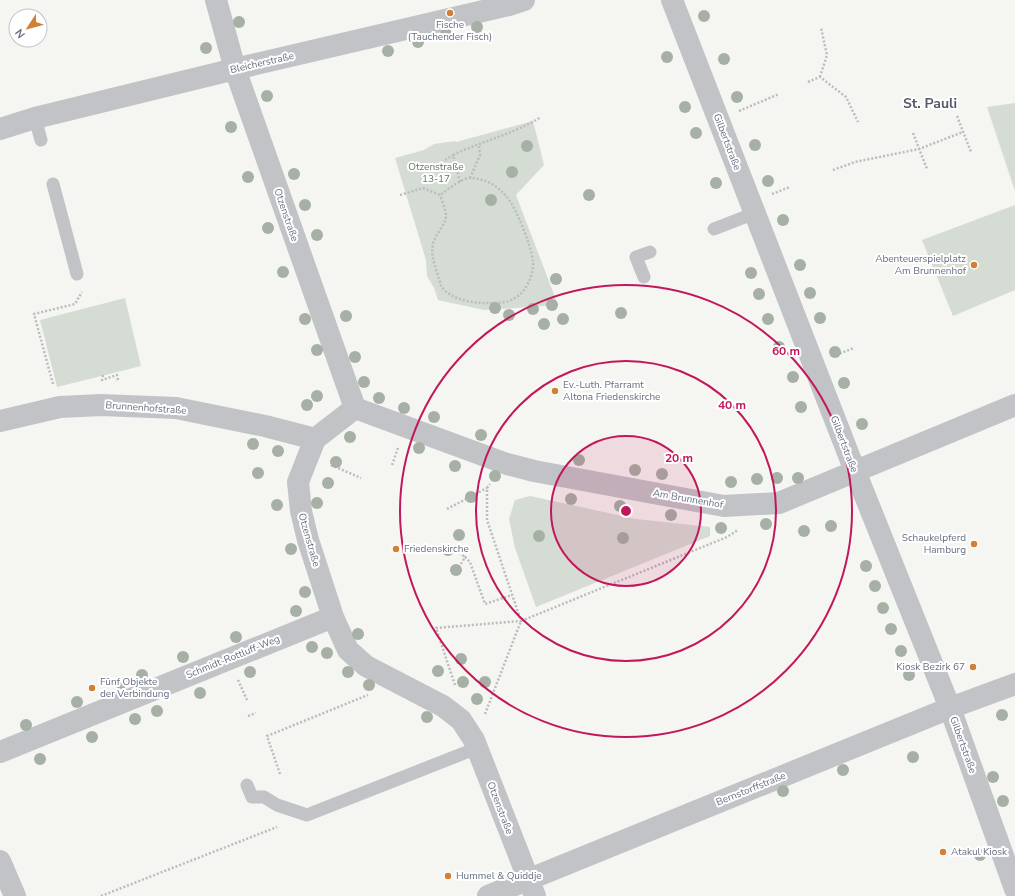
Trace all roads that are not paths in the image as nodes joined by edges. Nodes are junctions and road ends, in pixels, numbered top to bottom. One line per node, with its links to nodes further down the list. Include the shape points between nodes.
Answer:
1 (216, 0): 4 (street, Otzenstraße)
2 (524, 0): 4 (street, Bleicherstraße)
3 (672, 0): 9 (street, Gilbertstraße)
4 (235, 69): 5 (street, Bleicherstraße); 15 (street, Otzenstraße)
5 (35, 118): 6 (street, Bleicherstraße); 7 (lane)
6 (0, 128)
7 (41, 140)
8 (53, 184): 12 (lane)
9 (755, 213): 10 (lane); 18 (street, Gilbertstraße)
10 (714, 229)
11 (650, 252): 13 (lane, via 636,257)
12 (77, 274)
13 (644, 278)
14 (1015, 404): 18 (street, Am Brunnenhof)
15 (355, 408): 17 (street); 18 (street, Am Brunnenhof, via 506,464 724,506 780,502)
16 (0, 421): 17 (street, Brunnenhofstraße, via 60,407 101,405 176,408)
17 (315, 439): 19 (street, Otzenstraße, via 298,482 308,540)
18 (855, 471): 21 (street, Gilbertstraße)
19 (333, 617): 22 (street, Otzenstraße, via 348,650 366,666 443,706 461,720); 23 (street, Schmidt-Rottluff-Weg)
20 (1015, 684): 21 (street, Bernstorffstraße)
21 (950, 708): 26 (street, Bernstorffstraße); 27 (street, Gilbertstraße)
22 (476, 744): 24 (lane, via 307,815 277,805 264,797 252,797); 26 (street, Otzenstraße)
23 (0, 752)
24 (247, 785)
25 (0, 861): 28 (street)
26 (532, 888): 29 (street, Bernstorffstraße)
27 (1015, 889)
28 (15, 896)
29 (488, 896)

